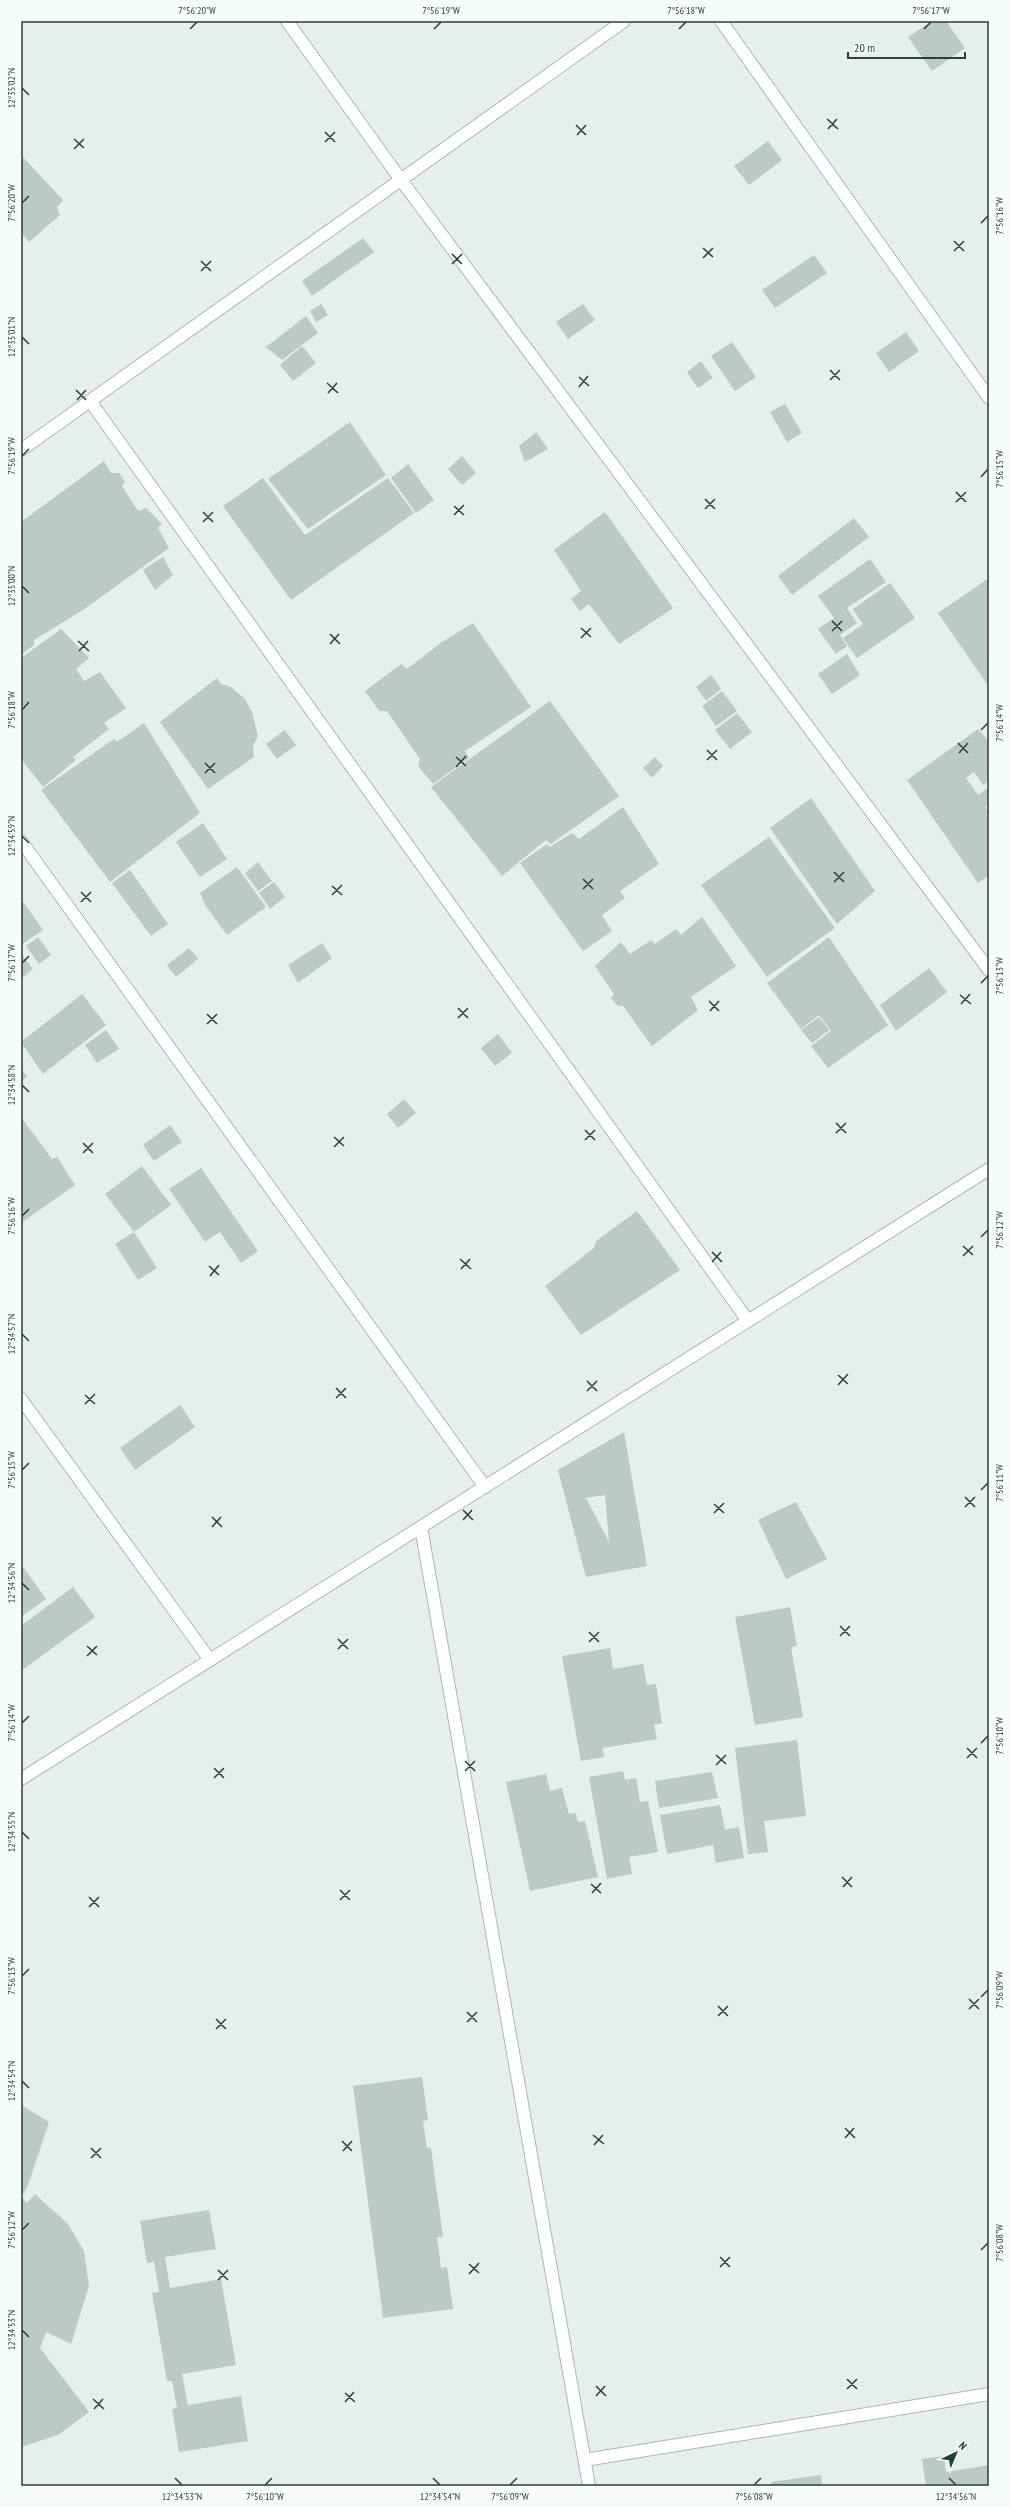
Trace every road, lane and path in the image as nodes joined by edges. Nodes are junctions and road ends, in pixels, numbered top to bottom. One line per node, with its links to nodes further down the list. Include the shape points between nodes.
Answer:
1 (287, 21): 4 (street)
2 (624, 21): 4 (street)
3 (721, 21): 5 (street)
4 (401, 180): 6 (street); 9 (street)
5 (989, 398)
6 (90, 401): 7 (street); 11 (street)
7 (21, 450)
8 (21, 841): 13 (street)
9 (989, 970)
10 (989, 1169): 11 (street)
11 (748, 1321): 13 (street)
12 (21, 1399): 15 (street)
13 (485, 1487): 14 (street)
14 (421, 1527): 15 (street); 18 (street)
15 (210, 1660): 16 (street)
16 (21, 1779)
17 (989, 2394): 18 (street)
18 (585, 2460): 19 (street)
19 (589, 2486)

